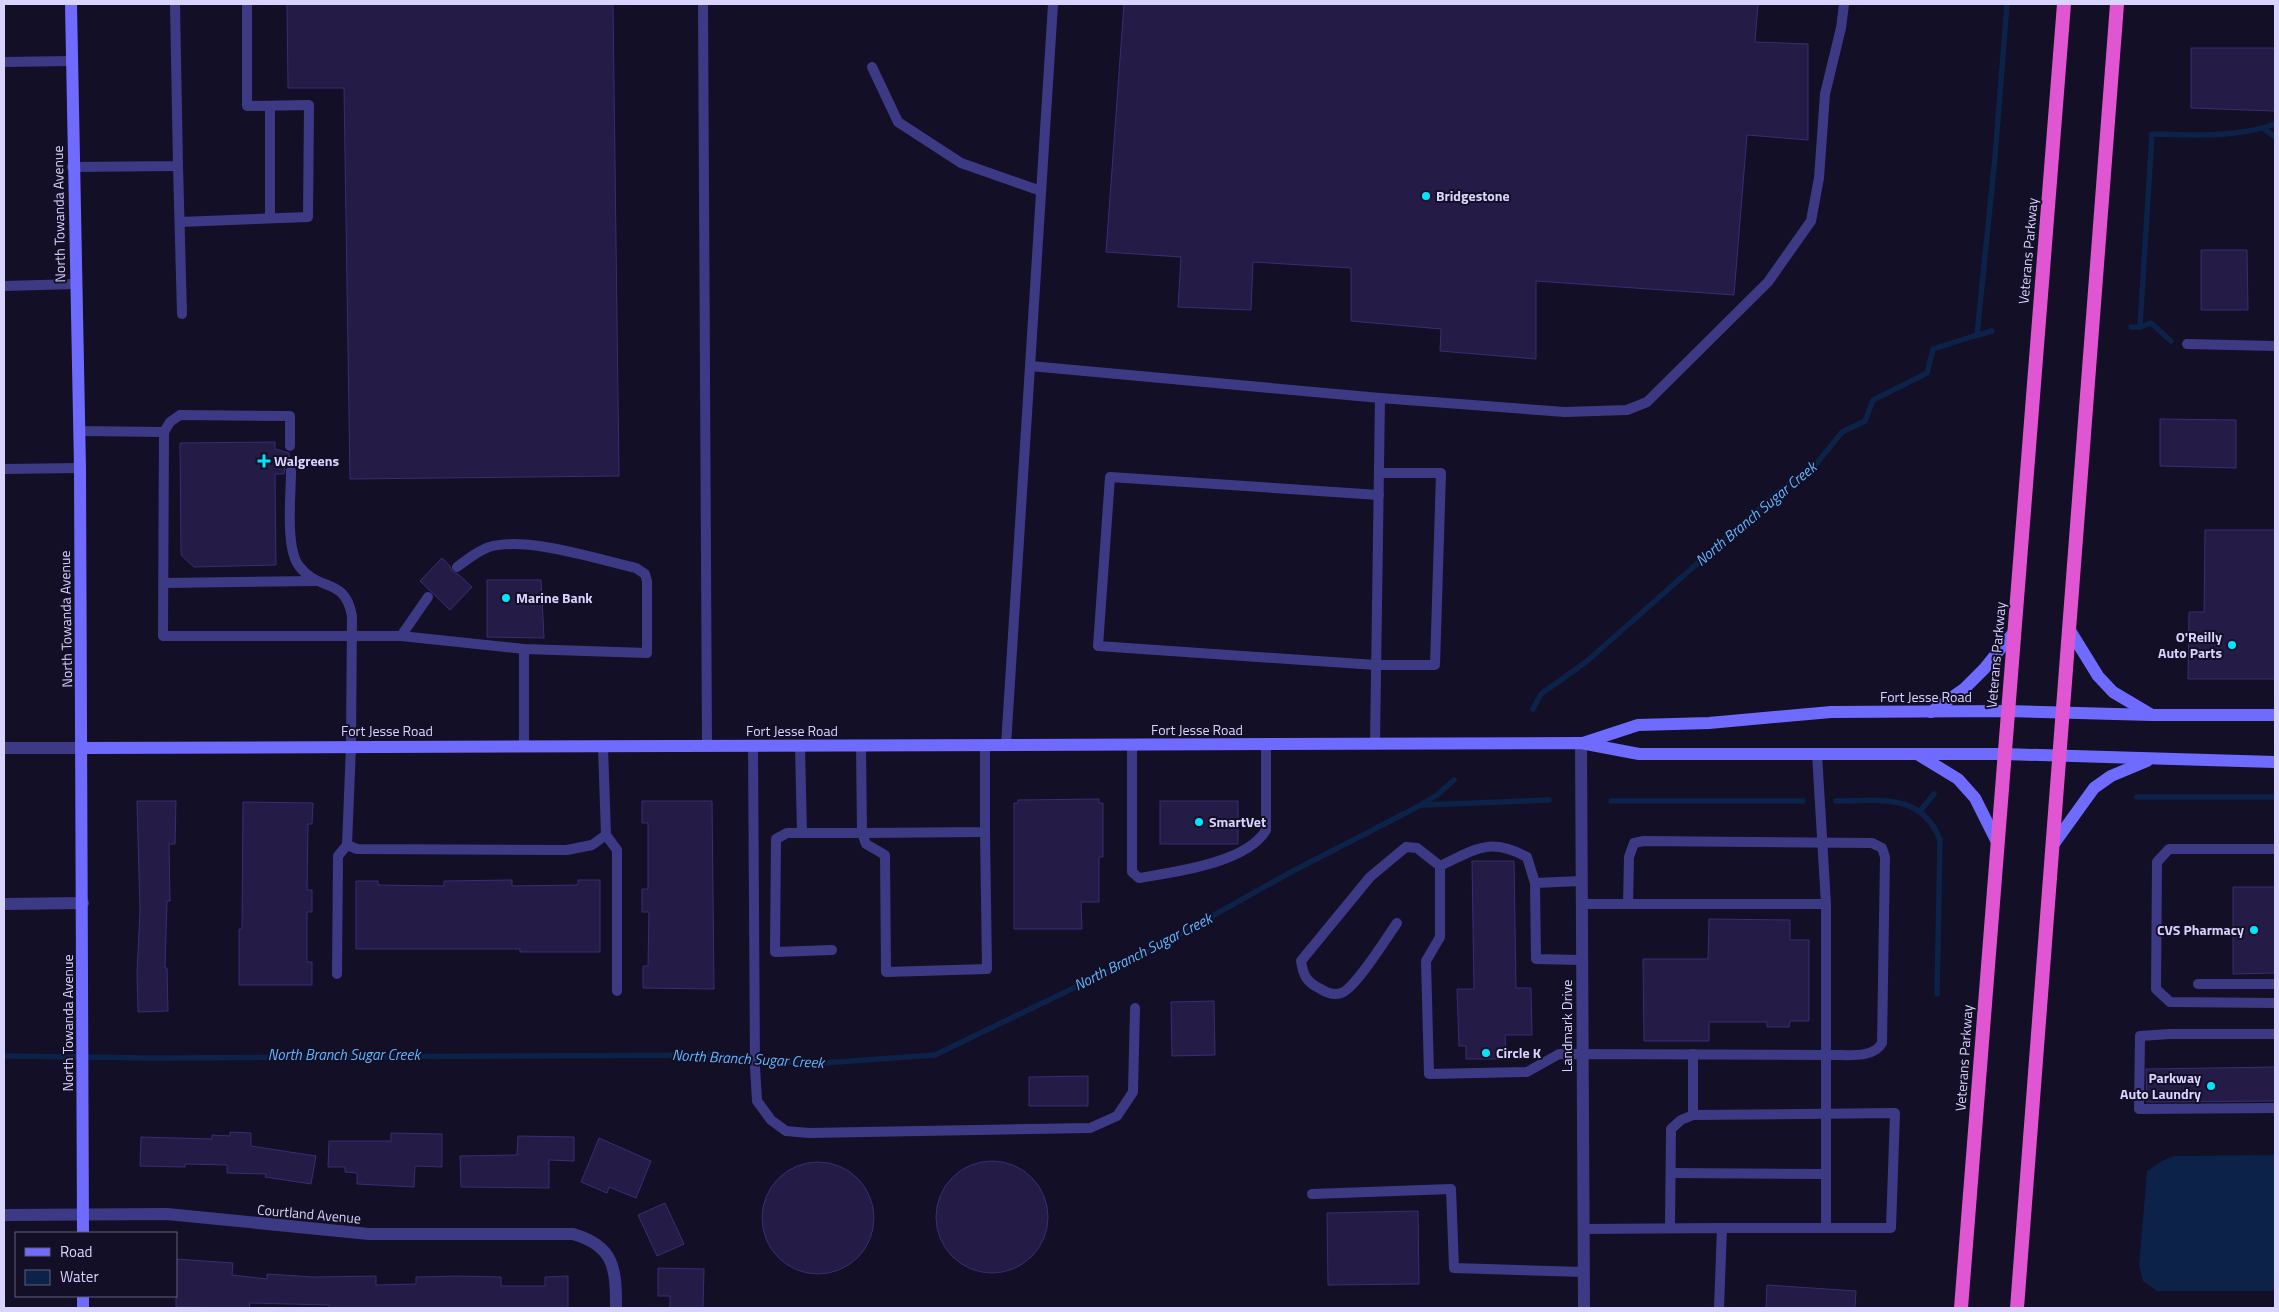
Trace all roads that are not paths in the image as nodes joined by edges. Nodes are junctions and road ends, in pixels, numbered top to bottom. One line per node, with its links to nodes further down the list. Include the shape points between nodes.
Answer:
1 (71, 4): 9 (main road, North Towanda Avenue)
2 (175, 4): 13 (lane)
3 (247, 4): 12 (lane, via 248,106)
4 (703, 4): 53 (lane)
5 (1053, 4): 15 (lane)
6 (1844, 4): 24 (lane, via 1825,94 1819,178 1811,221 1768,282 1646,402 1627,410 1565,412)
7 (2064, 4): 38 (highway, Veterans Parkway)
8 (2117, 4): 37 (highway)
9 (71, 61): 10 (lane); 14 (main road, North Towanda Avenue)
10 (4, 62)
11 (872, 67): 15 (lane, via 898,122 961,163)
12 (270, 106): 16 (lane); 16 (lane, via 309,105 308,217)
13 (178, 166): 14 (lane); 17 (lane)
14 (72, 167): 18 (main road, North Towanda Avenue)
15 (1041, 191): 23 (lane)
16 (270, 217): 17 (lane)
17 (180, 222): 20 (lane)
18 (76, 284): 19 (lane); 25 (main road, North Towanda Avenue)
19 (4, 286)
20 (182, 314)
21 (2187, 344): 22 (lane)
22 (2275, 346)
23 (1030, 366): 24 (lane); 58 (lane)
24 (1380, 398): 31 (lane)
25 (79, 431): 26 (lane); 28 (main road, North Towanda Avenue)
26 (164, 432): 27 (lane, via 180,414 290,416); 35 (lane)
27 (290, 446)
28 (80, 468): 29 (lane); 62 (main road, North Towanda Avenue)
29 (4, 469)
30 (291, 471): 34 (lane, via 292,551 299,566)
31 (1379, 473): 32 (lane); 42 (lane, via 1441,473 1435,666)
32 (1379, 495): 42 (lane); 42 (lane, via 1110,478 1098,646)
33 (457, 567): 41 (lane, via 489,547 517,543 636,568 644,574 647,581 647,653)
34 (316, 581): 35 (lane); 40 (lane, via 342,592 349,601)
35 (164, 583): 40 (lane, via 163,636)
36 (428, 597): 39 (lane)
37 (2070, 629): 45 (highway); 46 (main road, via 2108,687)
38 (2014, 632): 43 (main road, via 1964,689); 44 (highway, Veterans Parkway)
39 (401, 636): 40 (lane); 41 (lane)
40 (352, 637): 52 (lane)
41 (524, 648): 59 (lane)
42 (1376, 664): 49 (lane)
43 (1932, 712): 44 (main road, Fort Jesse Road); 50 (main road, Fort Jesse Road, via 1831,712 1709,723 1638,725)
44 (2008, 712): 45 (main road, Fort Jesse Road); 65 (highway, Veterans Parkway)
45 (2063, 714): 46 (main road, Fort Jesse Road); 66 (highway)
46 (2152, 715): 47 (main road, Fort Jesse Road)
47 (2275, 715)
48 (1266, 744): 49 (main road, Fort Jesse Road); 51 (main road, Fort Jesse Road); 51 (lane, via 1266,830 1262,838 1256,844 1209,865 1139,878 1132,872)
49 (1375, 744): 50 (main road, Fort Jesse Road)
50 (1580, 744): 63 (main road, Fort Jesse Road, via 1639,754); 79 (street, Landmark Drive)
51 (1132, 745): 58 (main road, Fort Jesse Road)
52 (351, 746): 59 (main road, Fort Jesse Road); 62 (main road, Fort Jesse Road); 75 (lane)
53 (707, 746): 54 (main road, Fort Jesse Road); 60 (main road, Fort Jesse Road)
54 (753, 746): 55 (main road, Fort Jesse Road); 94 (lane, via 755,1067 757,1101 771,1120 786,1130 809,1133 1090,1128 1117,1116 1134,1092)
55 (800, 746): 56 (main road, Fort Jesse Road); 70 (lane)
56 (861, 746): 57 (main road, Fort Jesse Road); 71 (lane)
57 (985, 746): 58 (main road, Fort Jesse Road); 69 (lane)
58 (1006, 746)
59 (524, 747): 60 (main road, Fort Jesse Road)
60 (603, 747): 72 (lane)
61 (4, 748): 62 (street, Fort Jesse Road)
62 (82, 748): 81 (main road, North Towanda Avenue)
63 (1817, 754): 64 (main road, Fort Jesse Road); 73 (lane)
64 (1917, 754): 65 (main road, Fort Jesse Road); 74 (main road, via 1958,779 1975,798)
65 (2004, 754): 66 (main road, Fort Jesse Road); 74 (highway, Veterans Parkway)
66 (2060, 756): 67 (main road, Fort Jesse Road); 76 (highway)
67 (2150, 760): 68 (main road, Fort Jesse Road); 76 (main road, via 2111,776 2094,788)
68 (2275, 762)
69 (985, 832): 71 (lane); 71 (lane, via 986,969 886,972 885,855 866,844)
70 (802, 833): 71 (lane); 87 (lane, via 788,833 776,839 775,952)
71 (862, 833)
72 (606, 834): 75 (lane, via 592,845 567,850 357,849); 92 (lane, via 617,850)
73 (1822, 842): 84 (lane, via 1677,840 1634,843 1629,857); 85 (lane); 98 (lane, via 1872,843 1882,848 1885,857 1882,1043 1870,1054)
74 (1997, 842): 116 (highway, Veterans Parkway)
75 (347, 845): 89 (lane, via 338,856)
76 (2053, 845): 117 (highway)
77 (2275, 849): 93 (lane, via 2169,849 2157,862 2156,989 2170,1002)
78 (1440, 866): 80 (lane, via 1482,847 1508,847 1527,857); 86 (lane, via 1417,848 1406,847 1370,877 1301,961 1303,976 1328,993 1341,993 1352,985); 96 (lane, via 1440,937 1426,961 1429,1074 1528,1072 1559,1054)
79 (1581, 881): 80 (lane); 83 (street, Landmark Drive)
80 (1535, 883): 88 (lane, via 1536,959)
81 (83, 903): 82 (street); 106 (main road, North Towanda Avenue)
82 (4, 904)
83 (1581, 904): 84 (lane); 88 (street, Landmark Drive)
84 (1628, 904): 85 (lane)
85 (1826, 904): 98 (lane)
86 (1397, 923)
87 (832, 950)
88 (1582, 960): 96 (street, Landmark Drive)
89 (337, 974)
90 (2198, 984): 91 (lane)
91 (2275, 984)
92 (617, 991)
93 (2275, 1003)
94 (1135, 1008)
95 (2275, 1034): 99 (lane, via 2140,1036 2140,1109)
96 (1582, 1054): 97 (lane); 110 (street, Landmark Drive)
97 (1693, 1054): 98 (lane); 101 (lane)
98 (1826, 1055): 100 (lane)
99 (2275, 1108)
100 (1826, 1114): 101 (lane); 103 (lane); 109 (lane, via 1895,1113 1891,1228)
101 (1693, 1115): 102 (lane, via 1671,1129)
102 (1671, 1173): 103 (lane); 107 (lane)
103 (1826, 1174): 109 (lane)
104 (1312, 1194): 112 (lane, via 1451,1189 1454,1268)
105 (4, 1214): 106 (street, Courtland Avenue)
106 (83, 1214): 111 (main road, North Towanda Avenue); 113 (street, Courtland Avenue, via 167,1214 368,1234 572,1234 589,1239 612,1262 616,1279)
107 (1670, 1228): 108 (lane); 110 (lane)
108 (1722, 1228): 109 (lane); 115 (lane)
109 (1826, 1228)
110 (1583, 1229): 112 (street, Landmark Drive)
111 (83, 1232)
112 (1584, 1272): 114 (street, Landmark Drive)
113 (616, 1308)
114 (1584, 1308)
115 (1719, 1308)
116 (1961, 1308)
117 (2017, 1308)

